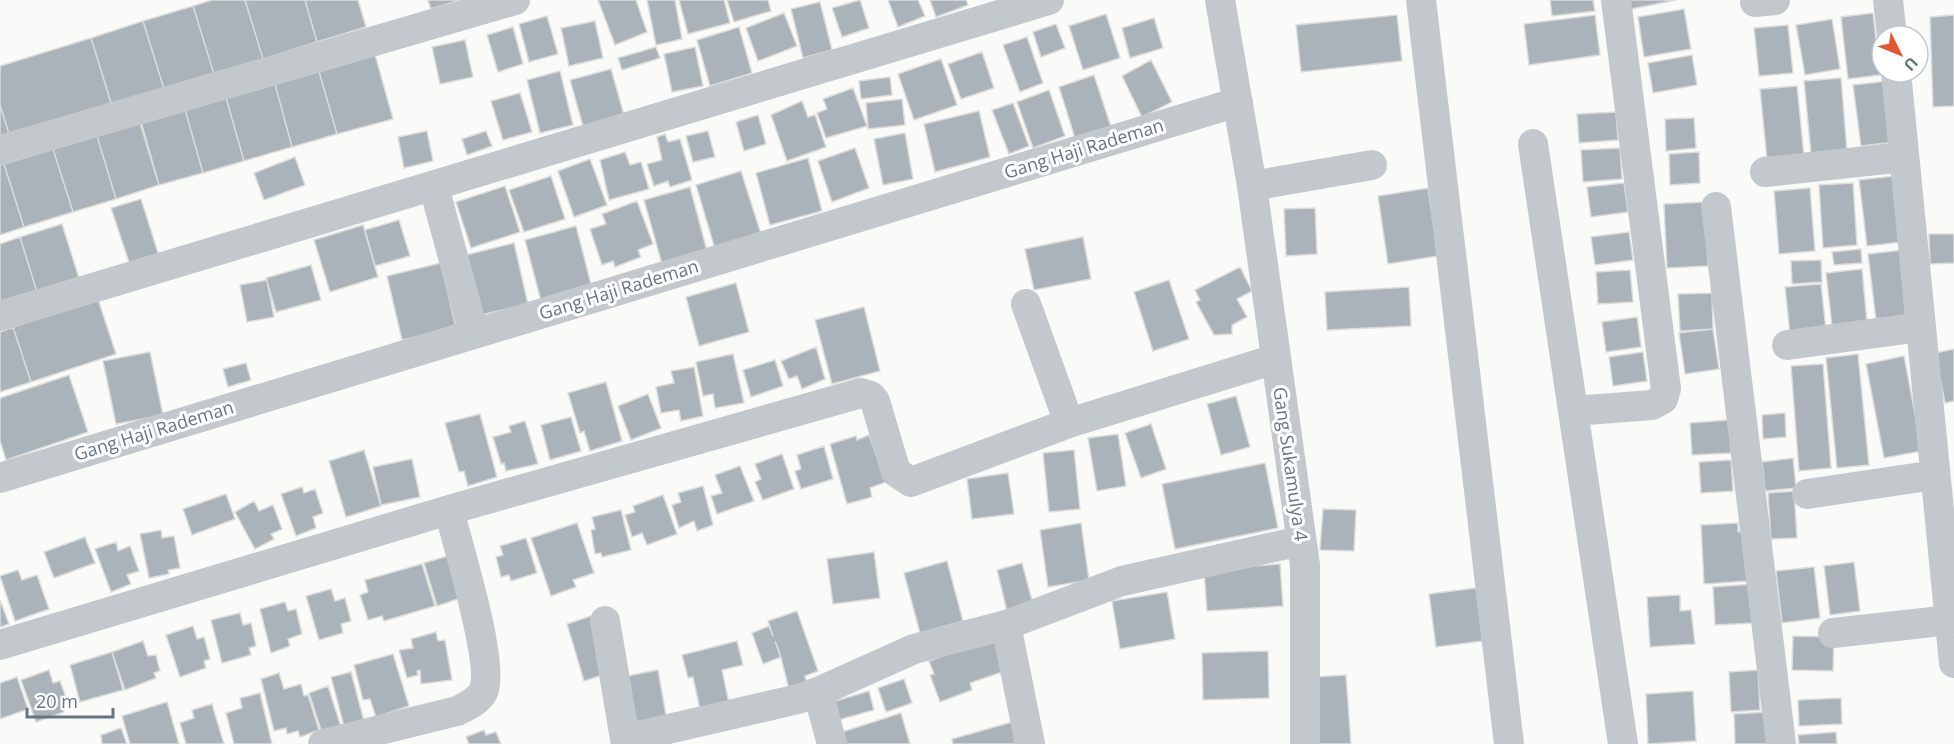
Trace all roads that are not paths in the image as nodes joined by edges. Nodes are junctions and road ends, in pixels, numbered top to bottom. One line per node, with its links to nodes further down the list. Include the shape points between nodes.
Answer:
1 (515, 0): 11 (street)
2 (1049, 0): 16 (street)
3 (1220, 0): 9 (street, Gang Sukamulya 4)
4 (1421, 0): 43 (street)
5 (1616, 0): 24 (street, via 1666,389 1663,399 1652,405)
6 (1888, 0): 7 (street)
7 (1891, 24)
8 (1897, 84): 12 (street)
9 (1238, 102): 15 (street, Gang Sukamulya 4); 21 (street, Gang Haji Rademan)
10 (1533, 144): 24 (street)
11 (0, 150)
12 (1904, 157): 14 (street); 20 (street)
13 (1372, 165): 15 (street)
14 (1765, 172)
15 (1252, 186): 23 (street, Gang Sukamulya 4)
16 (434, 187): 19 (street); 21 (street)
17 (1716, 207): 45 (street)
18 (1026, 304): 25 (street)
19 (0, 316)
20 (1921, 327): 22 (street); 26 (street)
21 (474, 334): 27 (street, Gang Haji Rademan)
22 (1787, 345)
23 (1275, 359): 25 (street); 30 (street, Gang Sukamulya 4)
24 (1573, 411): 44 (street)
25 (1069, 423): 29 (street, via 911,482 896,472 875,401 861,393)
26 (1935, 475): 28 (street); 31 (street)
27 (0, 478)
28 (1807, 494)
29 (449, 510): 35 (street); 39 (street, via 483,645 486,672 482,694 457,711)
30 (1301, 541): 33 (street, via 1122,581); 42 (street, Gang Sukamulya 4, via 1305,565)
31 (1950, 620): 34 (street); 36 (street)
32 (605, 621): 38 (street)
33 (1006, 625): 37 (street, via 914,649); 41 (street)
34 (1833, 633)
35 (0, 645)
36 (1954, 663)
37 (818, 692): 38 (street); 40 (street)
38 (618, 742)
39 (323, 744)
40 (832, 744)
41 (1030, 744)
42 (1305, 744)
43 (1509, 744)
44 (1623, 744)
45 (1781, 744)

